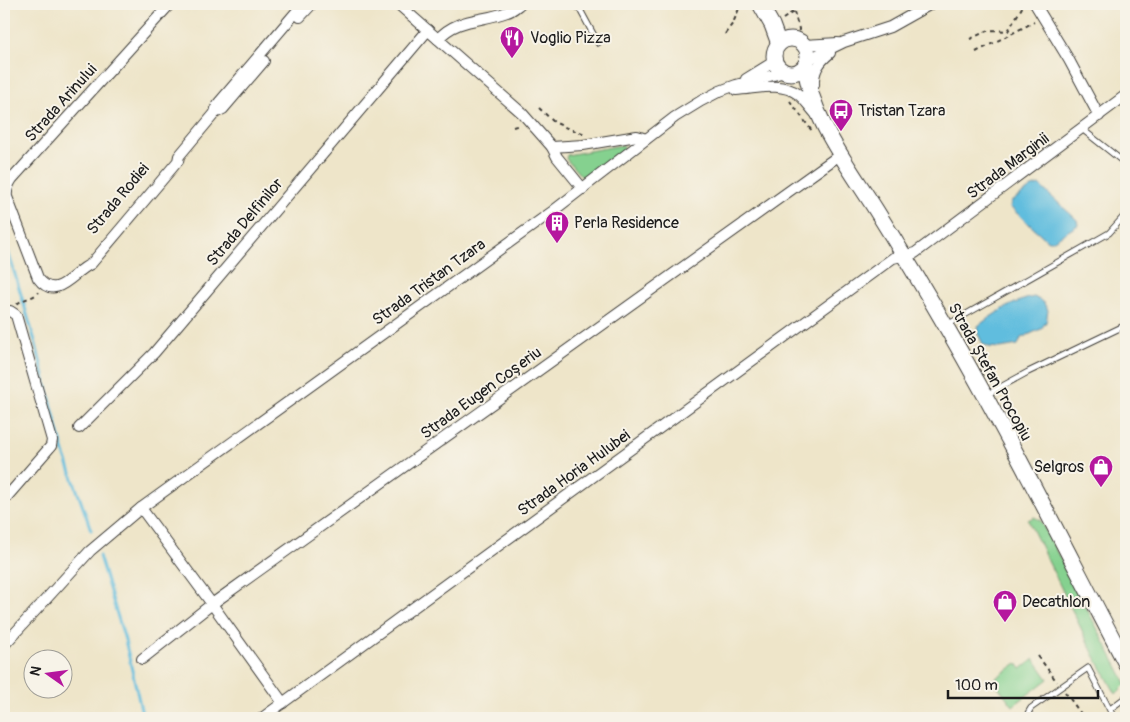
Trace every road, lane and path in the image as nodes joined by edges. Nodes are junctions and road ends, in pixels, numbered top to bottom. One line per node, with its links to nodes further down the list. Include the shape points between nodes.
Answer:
1 (8, 4): 14 (path)
2 (170, 4): 46 (street, Strada Arinului, via 8,185 7,197)
3 (303, 4): 33 (street, Strada Rodiei, via 218,105)
4 (312, 4): 33 (street, Strada Rodiei, via 223,109)
5 (398, 4): 16 (street)
6 (520, 4): 20 (street, via 508,12 462,23)
7 (577, 4): 23 (lane)
8 (741, 4): 18 (path)
9 (760, 4): 24 (street, via 772,25)
10 (796, 4): 24 (path)
11 (931, 4): 22 (street, via 890,27)
12 (1024, 4): 17 (path)
13 (1035, 4): 15 (street)
14 (4, 9)
15 (1043, 17): 19 (path); 34 (street)
16 (428, 30): 20 (street); 51 (street, Strada Delfinilor, via 154,353)
17 (1008, 31): 19 (path); 21 (path, via 989,30)
18 (725, 34)
19 (1010, 35): 25 (path)
20 (438, 39): 40 (street, via 522,113)
21 (970, 39)
22 (844, 42): 24 (street); 24 (street); 35 (street, via 823,59 814,75)
23 (598, 43)
24 (797, 49): 26 (street, via 801,69); 26 (street, via 775,51); 31 (street, Strada Ștefan Procopiu)
25 (976, 52)
26 (784, 68): 27 (street, Strada Tristan Tzara); 27 (street, Strada Tristan Tzara); 31 (street, Strada Ștefan Procopiu)
27 (736, 85): 29 (street, Strada Tristan Tzara)
28 (781, 86): 29 (street); 35 (street, via 799,95); 37 (path)
29 (720, 91): 39 (street, Strada Tristan Tzara, via 675,117)
30 (1126, 95): 34 (street, Strada Marginii)
31 (814, 103): 35 (street, Strada Ștefan Procopiu)
32 (539, 108): 38 (path, via 554,122 569,129)
33 (215, 113): 46 (street, Strada Rodiei, via 179,156 173,157 86,260 84,267 64,285)
34 (1099, 116): 36 (street, Strada Marginii)
35 (820, 118): 41 (street, Strada Ștefan Procopiu)
36 (1082, 129): 42 (lane); 45 (street, Strada Marginii, via 915,253)
37 (815, 135)
38 (610, 140): 39 (street, via 637,136); 40 (street, via 583,146)
39 (646, 140): 43 (street, Strada Tristan Tzara)
40 (552, 147): 43 (street)
41 (841, 154): 45 (street, Strada Ștefan Procopiu); 54 (street, Strada Eugen Coșeriu)
42 (1126, 164)
43 (583, 189): 53 (street, Strada Tristan Tzara)
44 (1126, 214): 49 (lane, via 1109,233)
45 (904, 255): 49 (street, Strada Ștefan Procopiu); 59 (street, Strada Horia Hulubei, via 893,258)
46 (43, 288): 47 (path)
47 (7, 311): 52 (street, via 16,315 52,440 51,446)
48 (1126, 325): 50 (lane)
49 (946, 326): 50 (street, Strada Ștefan Procopiu)
50 (985, 395): 57 (street, Strada Ștefan Procopiu)
51 (80, 428)
52 (4, 500)
53 (141, 508): 54 (street); 55 (street, Strada Tristan Tzara, via 90,551)
54 (212, 604): 56 (street, Strada Eugen Coșeriu); 59 (street)
55 (4, 645)
56 (142, 659)
57 (1126, 664)
58 (1126, 697): 60 (lane)
59 (283, 703): 61 (street, Strada Horia Hulubei)
60 (1110, 709): 62 (lane, via 1088,668 1031,708 1028,713); 63 (lane)
61 (262, 718)
62 (1032, 718)
63 (1114, 718)

